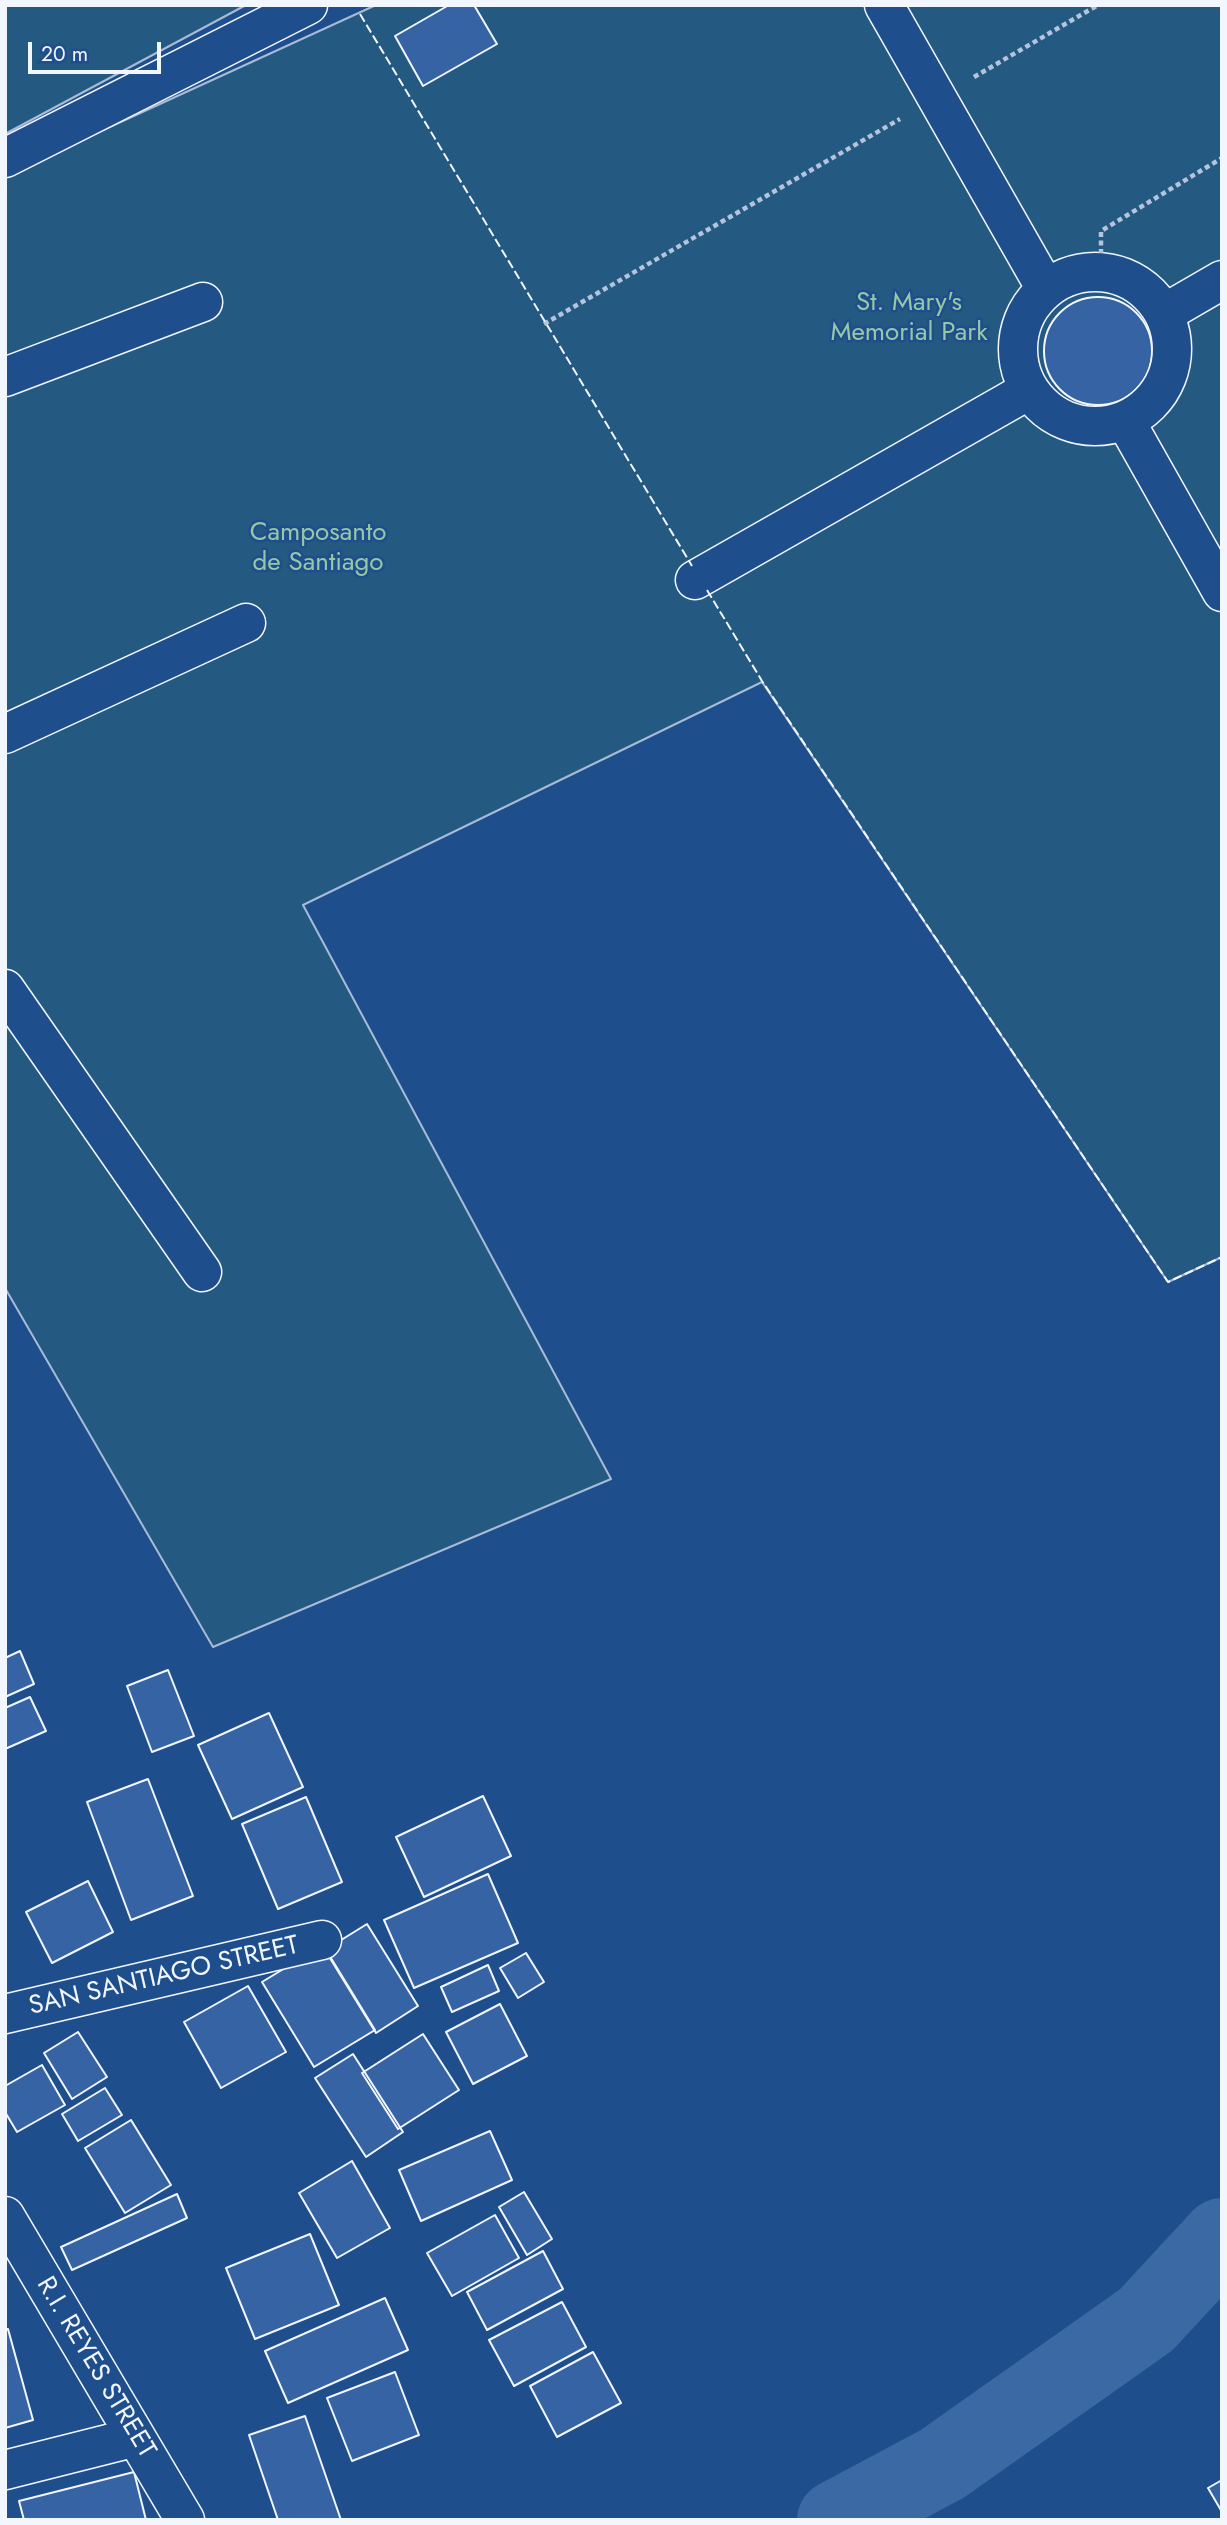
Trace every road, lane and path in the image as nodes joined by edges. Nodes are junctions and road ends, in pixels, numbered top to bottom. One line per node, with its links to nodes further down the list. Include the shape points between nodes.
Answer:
1 (308, 5): 5 (street)
2 (884, 5): 4 (street)
3 (1098, 5): 4 (path)
4 (937, 98): 9 (street); 12 (path)
5 (5, 158)
6 (1222, 158): 7 (path, via 1101,231)
7 (1101, 271): 9 (street, via 1072,275); 11 (street, via 1139,284)
8 (1222, 280): 11 (street)
9 (1046, 289): 14 (street, via 1024,318 1018,355)
10 (202, 302): 13 (street)
11 (1165, 313): 15 (street, via 1174,355 1160,396)
12 (544, 324)
13 (5, 377)
14 (1029, 390): 15 (street, via 1055,417 1090,428); 16 (street)
15 (1126, 422): 17 (street)
16 (695, 580)
17 (1222, 592)
18 (246, 623): 19 (street)
19 (5, 734)
20 (5, 989): 21 (street)
21 (202, 1272)
22 (322, 1940): 23 (street, SAN SANTIAGO STREET)
23 (5, 2014)
24 (5, 2216): 25 (street, R.I. REYES STREET)
25 (136, 2437): 26 (street); 27 (street, R.I. REYES STREET)
26 (5, 2470)
27 (185, 2520)

